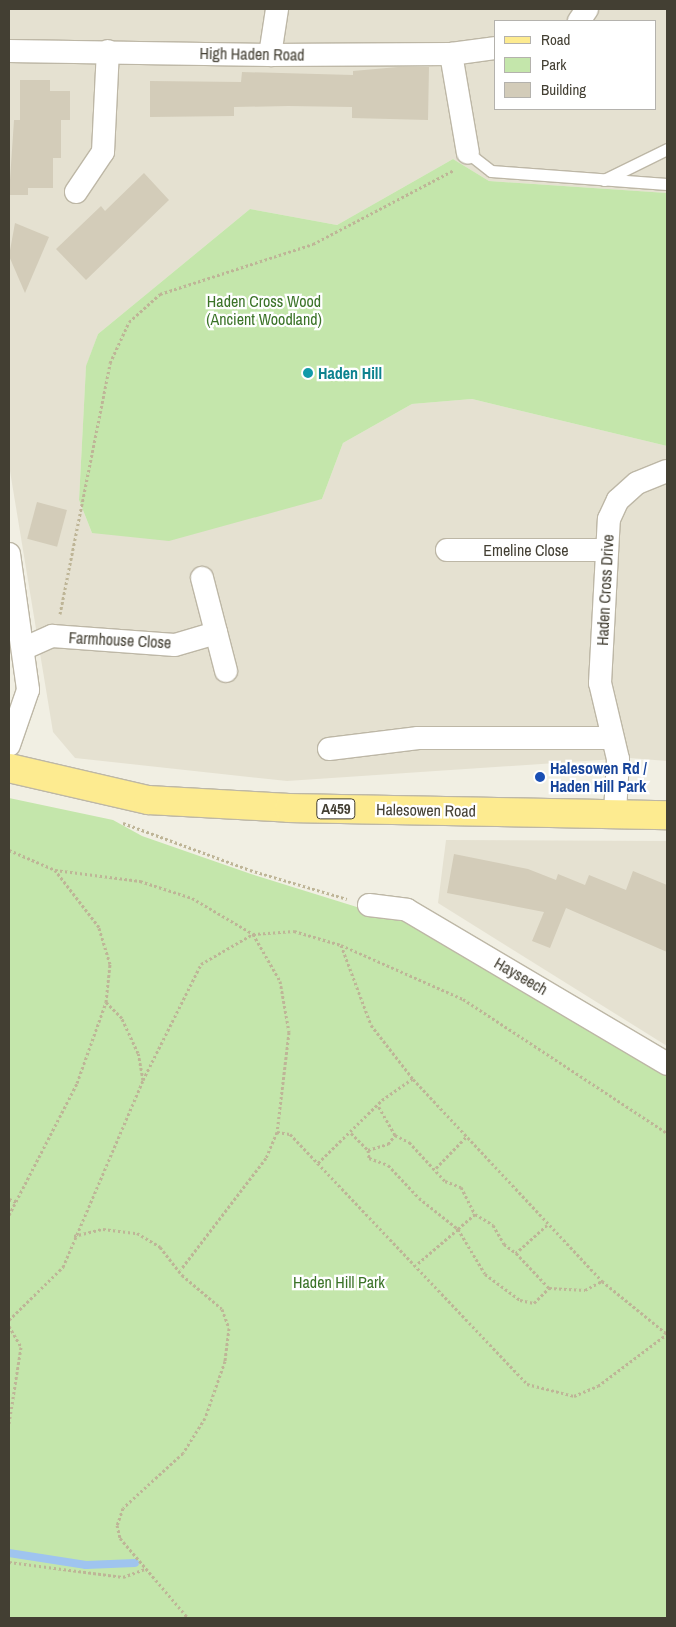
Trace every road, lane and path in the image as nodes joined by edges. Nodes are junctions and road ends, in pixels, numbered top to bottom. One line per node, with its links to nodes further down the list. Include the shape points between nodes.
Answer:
1 (277, 9): 8 (street)
2 (588, 9): 3 (street)
3 (580, 20)
4 (493, 48): 7 (street, High Haden Road)
5 (9, 51): 6 (street, High Haden Road)
6 (108, 51): 8 (street, High Haden Road); 13 (street, via 103,152)
7 (451, 54): 8 (street, High Haden Road); 10 (street)
8 (270, 55)
9 (667, 149): 11 (lane)
10 (468, 153): 11 (lane, via 492,171); 20 (path, via 452,171 314,244 160,294 129,322 110,363 64,604)
11 (603, 181): 12 (lane)
12 (667, 184)
13 (76, 192)
14 (667, 471): 16 (street, Haden Cross Drive, via 637,483 618,500 609,519)
15 (447, 550): 16 (street, Emeline Close)
16 (606, 550): 23 (street, Haden Cross Drive, via 600,683)
17 (9, 554): 21 (street)
18 (202, 578): 19 (street)
19 (216, 633): 20 (street, Farmhouse Close, via 175,645); 22 (street)
20 (52, 636): 21 (street, Farmhouse Close)
21 (25, 648): 24 (street, via 28,690)
22 (226, 671)
23 (610, 738): 25 (street, via 418,738); 28 (street, Haden Cross Drive, via 618,759)
24 (9, 745)
25 (329, 749)
26 (9, 768): 27 (main road, Halesowen Road / A459)
27 (114, 795): 28 (main road, Halesowen Road / A459, via 289,808); 32 (path, via 123,823 158,838)
28 (615, 813): 29 (main road, Halesowen Road / A459)
29 (667, 815)
30 (9, 850): 31 (path)
31 (55, 870): 33 (path, via 140,881 192,898); 35 (path, via 99,927 110,964)
32 (369, 905): 36 (street, Hayseech, via 407,910)
33 (253, 934): 34 (path, via 294,932); 38 (path, via 201,964); 40 (path, via 280,981 289,1032)
34 (341, 945): 37 (path, via 372,1025); 42 (path, via 463,999)
35 (106, 1002): 38 (path, via 122,1018 138,1053); 49 (path, via 77,1083)
36 (667, 1064)
37 (413, 1079): 39 (path); 44 (path)
38 (143, 1080): 54 (path)
39 (378, 1106): 41 (path); 43 (path)
40 (277, 1132): 46 (path, via 290,1134); 57 (path, via 266,1158)
41 (351, 1133): 45 (path); 46 (path)
42 (667, 1133)
43 (395, 1135): 45 (path, via 388,1144); 47 (path)
44 (466, 1137): 47 (path); 52 (path)
45 (368, 1150): 53 (path, via 369,1158 388,1165)
46 (318, 1163): 56 (path)
47 (436, 1168): 50 (path, via 445,1181 462,1187)
48 (9, 1199): 49 (path)
49 (18, 1202): 51 (path)
50 (475, 1214): 53 (path); 55 (path, via 493,1225 504,1244)
51 (9, 1215)
52 (547, 1225): 55 (path); 58 (path)
53 (458, 1229): 56 (path); 59 (path, via 485,1274 520,1300 534,1303)
54 (74, 1236): 57 (path, via 103,1229 137,1233 160,1247); 60 (path, via 64,1266)
55 (516, 1253): 59 (path)
56 (416, 1265): 62 (path, via 521,1378 547,1392 574,1396 598,1386)
57 (181, 1269): 65 (path, via 222,1309 229,1328 226,1361 205,1418 183,1453 123,1508 117,1525 120,1538)
58 (602, 1281): 59 (path, via 585,1290); 62 (path)
59 (549, 1288)
60 (9, 1320)
61 (9, 1326): 63 (path, via 21,1347)
62 (667, 1334)
63 (9, 1424)
64 (9, 1562): 65 (path, via 123,1577)
65 (145, 1569): 66 (path)
66 (188, 1618)

